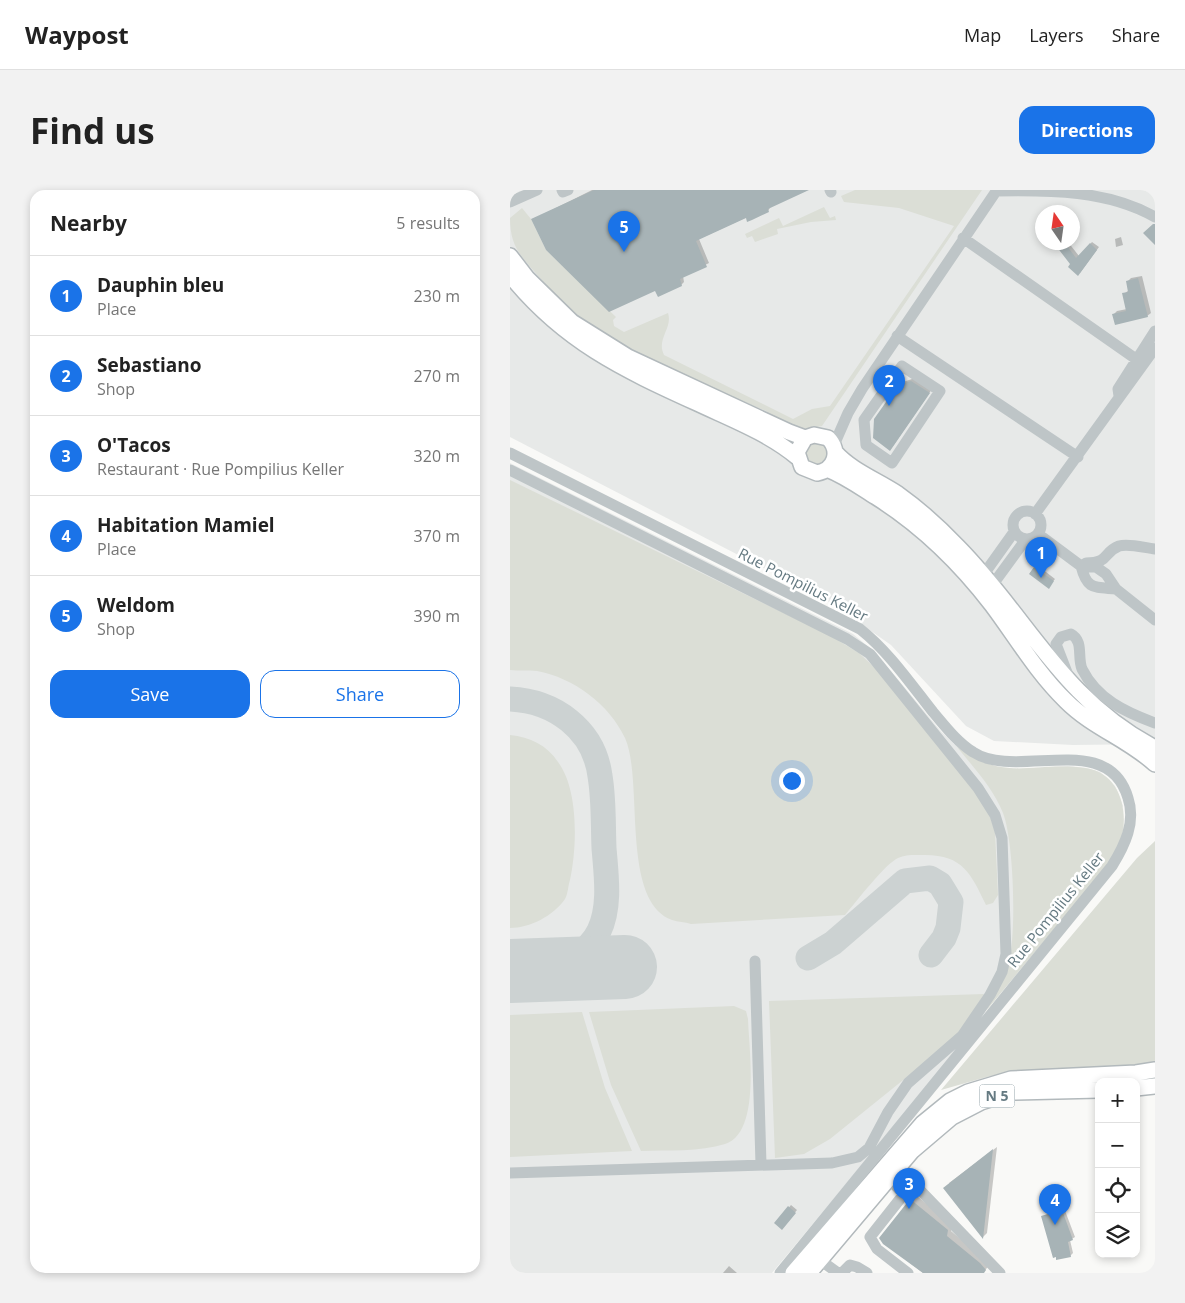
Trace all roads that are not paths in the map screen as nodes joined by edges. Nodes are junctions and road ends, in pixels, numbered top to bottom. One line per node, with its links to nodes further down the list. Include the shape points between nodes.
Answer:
1 (537, 190): 5 (street)
2 (562, 190): 3 (street)
3 (568, 190)
4 (996, 190): 8 (street, via 1065,192 1099,197); 9 (street)
5 (524, 197): 6 (street); 7 (street)
6 (510, 202)
7 (510, 207)
8 (1155, 217)
9 (963, 238): 13 (street); 15 (street)
10 (510, 256): 19 (main road, via 559,311 600,340 663,374)
11 (510, 276): 22 (main road, via 551,320 619,367 768,437)
12 (1155, 331): 15 (street)
13 (897, 336): 16 (street); 23 (street)
14 (1155, 348): 18 (street)
15 (1136, 359): 18 (street, via 1118,389)
16 (873, 373): 17 (street); 20 (street)
17 (889, 384): 17 (street, via 864,420 866,445 892,463 940,392 902,366)
18 (1119, 396): 23 (street)
19 (805, 438): 20 (main road, via 814,435); 22 (main road)
20 (831, 444): 24 (main road, via 834,462); 32 (main road, via 847,463 898,494 928,519)
21 (510, 453): 51 (street, Rue Pompilius Keller, via 860,629 884,650 954,736 977,755 1004,762 1091,762 1111,772 1126,790 1131,819 1122,850 1112,866)
22 (797, 457): 24 (main road, via 806,470 817,473)
23 (1078, 457): 26 (street)
24 (827, 469): 32 (main road, via 840,474 921,529)
25 (510, 470): 46 (street, via 865,650 978,788 1000,827 1006,954 1002,972 974,1022 956,1043 908,1083 869,1148 858,1157 832,1163)
26 (1035, 514): 27 (street, via 1025,512 1016,517); 28 (street, via 1040,523)
27 (1014, 532): 29 (street); 32 (street)
28 (1038, 534): 29 (street); 31 (street)
29 (1026, 539): 32 (street)
30 (1155, 549): 31 (street, via 1124,546 1115,548 1102,561)
31 (1078, 564): 33 (street, via 1101,570); 33 (street, via 1091,586)
32 (984, 585): 35 (main road); 40 (main road, via 1064,700 1084,718)
33 (1116, 590): 34 (street)
34 (1155, 620)
35 (1074, 688): 36 (street, via 1056,644 1061,637 1070,634 1077,639 1082,668 1098,691 1118,707); 37 (main road)
36 (1155, 723)
37 (1124, 731): 38 (main road); 39 (main road)
38 (1155, 741)
39 (1155, 748)
40 (1155, 764)
41 (755, 961): 46 (street)
42 (1155, 1070): 52 (main road, N 5, via 1136,1074 1011,1079 950,1101 922,1123)
43 (1155, 1086): 44 (main road)
44 (1140, 1088)
45 (1095, 1090): 48 (main road, N 5, via 1013,1092 981,1102 944,1122 912,1151)
46 (761, 1164): 47 (street)
47 (510, 1174)
48 (889, 1179): 49 (street); 50 (main road, N 5)
49 (904, 1194): 57 (street, via 870,1237 876,1249); 58 (street, via 912,1187 918,1188)
50 (820, 1260): 53 (main road, N 5); 54 (street)
51 (780, 1273)
52 (793, 1273)
53 (809, 1273)
54 (838, 1273)
55 (842, 1273): 56 (street, via 850,1265)
56 (867, 1273)
57 (908, 1273)
58 (1000, 1273)

